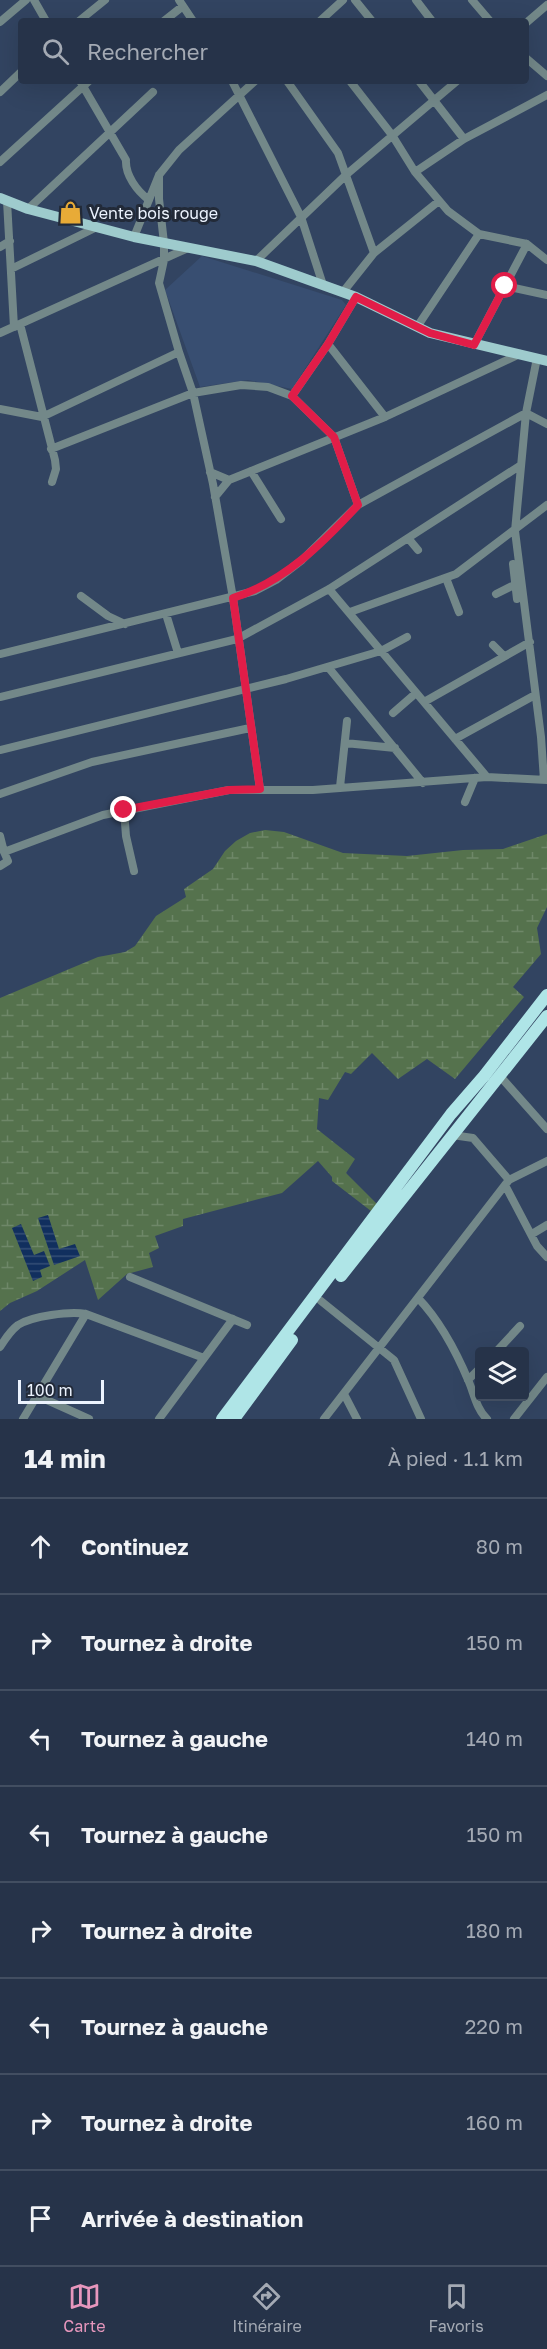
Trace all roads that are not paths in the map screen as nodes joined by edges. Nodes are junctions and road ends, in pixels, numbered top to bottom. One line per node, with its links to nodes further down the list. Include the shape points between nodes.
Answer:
1 (26, 0): 19 (street)
2 (34, 0): 10 (street)
3 (105, 0): 11 (street)
4 (343, 0): 14 (street)
5 (355, 0): 15 (street)
6 (416, 0): 16 (street)
7 (472, 0): 17 (street)
8 (181, 3): 12 (street); 13 (street)
9 (545, 5): 18 (street)
10 (44, 18)
11 (83, 18)
12 (167, 18)
13 (191, 18)
14 (323, 18)
15 (370, 18)
16 (430, 18)
17 (487, 18)
18 (529, 20)
19 (0, 22)
20 (529, 61): 22 (street)
21 (18, 75): 31 (street)
22 (547, 76)
23 (83, 84): 39 (street)
24 (85, 84): 36 (street)
25 (234, 84): 33 (street)
26 (252, 84): 33 (street)
27 (289, 84): 41 (street, via 338,153)
28 (352, 84): 37 (street)
29 (422, 84): 35 (street)
30 (454, 84): 35 (street)
31 (0, 92)
32 (153, 92): 36 (street)
33 (239, 95): 42 (street, via 178,150); 47 (street)
34 (547, 95): 38 (street)
35 (435, 100): 37 (street); 38 (street)
36 (110, 132): 44 (street, via 126,160 125,169); 46 (street)
37 (392, 135): 40 (street); 41 (street)
38 (464, 139): 40 (street)
39 (0, 162)
40 (415, 172): 45 (street)
41 (347, 174): 47 (street); 56 (street)
42 (159, 175): 44 (street); 52 (street)
43 (4, 199): 46 (main road); 51 (street)
44 (149, 200): 50 (street)
45 (439, 201): 49 (street); 56 (street)
46 (28, 209): 48 (main road)
47 (301, 217): 59 (street); 63 (street)
48 (96, 227): 50 (main road); 61 (street)
49 (479, 234): 53 (street); 69 (street)
50 (134, 237): 52 (main road)
51 (10, 241): 54 (street); 61 (street)
52 (164, 243): 55 (main road); 57 (street)
53 (527, 244): 58 (street); 64 (street)
54 (0, 247)
55 (188, 248): 57 (street); 59 (main road)
56 (374, 253): 65 (street)
57 (164, 260): 60 (street); 62 (street)
58 (547, 260)
59 (256, 261): 63 (main road)
60 (145, 268): 62 (street); 68 (street)
61 (11, 269): 68 (street)
62 (159, 283): 73 (street)
63 (322, 285): 65 (main road)
64 (505, 286): 66 (street); 72 (street)
65 (343, 292): 67 (main road)
66 (547, 296)
67 (356, 297): 69 (main road); 71 (street)
68 (17, 325): 70 (street); 80 (street)
69 (417, 327): 72 (main road)
70 (0, 333)
71 (328, 344): 77 (street); 81 (street)
72 (474, 345): 74 (main road)
73 (178, 352): 76 (street); 80 (street)
74 (520, 354): 75 (main road); 81 (street)
75 (542, 359): 79 (street)
76 (193, 393): 77 (street, via 242,385 268,387); 84 (street); 87 (street)
77 (292, 396): 83 (street)
78 (0, 409): 80 (street)
79 (526, 413): 82 (street); 85 (street); 91 (street)
80 (42, 417): 84 (street)
81 (385, 417): 83 (street)
82 (547, 424)
83 (334, 437): 86 (street); 91 (street)
84 (51, 449): 89 (street, via 56,470)
85 (521, 465): 94 (street); 95 (street)
86 (251, 471): 88 (street); 93 (street)
87 (210, 472): 88 (street); 90 (street)
88 (229, 480): 90 (street)
89 (52, 482)
90 (215, 497): 103 (street)
91 (358, 505): 103 (street, via 276,580)
92 (547, 505): 94 (street)
93 (281, 519)
94 (515, 531): 98 (street); 99 (street)
95 (408, 538): 96 (street); 100 (street)
96 (418, 550)
97 (513, 564): 99 (street)
98 (446, 578): 105 (street); 106 (street)
99 (518, 583): 101 (street); 104 (street); 111 (street)
100 (329, 589): 105 (street); 110 (street)
101 (496, 594)
102 (81, 596): 108 (street)
103 (233, 598): 107 (street); 110 (street)
104 (518, 599)
105 (350, 612): 113 (street)
106 (459, 612)
107 (166, 614): 108 (street); 114 (street)
108 (125, 624): 115 (street)
109 (407, 638): 113 (street)
110 (237, 639): 114 (street); 118 (street)
111 (530, 642): 116 (street); 120 (street)
112 (493, 645): 116 (street)
113 (381, 651): 117 (street); 119 (street)
114 (178, 653): 121 (street)
115 (0, 654)
116 (504, 656): 122 (street)
117 (328, 667): 118 (street); 129 (street)
118 (245, 689): 125 (street); 130 (street)
119 (416, 693): 122 (street); 123 (street)
120 (535, 695): 126 (street); 127 (street)
121 (0, 698)
122 (424, 702): 127 (street)
123 (393, 713)
124 (347, 722): 128 (street)
125 (250, 728): 136 (street); 137 (street, via 92,762)
126 (544, 737): 133 (street)
127 (455, 739): 131 (street)
128 (345, 743): 129 (street); 135 (street)
129 (395, 748): 134 (street)
130 (0, 750)
131 (487, 777): 132 (street); 133 (street)
132 (475, 778): 134 (street); 138 (street)
133 (546, 780)
134 (423, 783): 135 (street)
135 (340, 788): 136 (street)
136 (260, 789): 139 (street, via 229,790)
137 (0, 794)
138 (465, 802)
139 (124, 810): 141 (street); 143 (street)
140 (0, 836): 141 (street)
141 (4, 852): 142 (street, via 8,861)
142 (0, 866)
143 (134, 871)
144 (547, 995): 173 (highway, via 451,1114)
145 (547, 1016): 146 (highway)
146 (499, 1075): 147 (street); 148 (highway)
147 (547, 1129)
148 (452, 1135): 150 (street, via 473,1138); 156 (highway)
149 (547, 1161): 150 (street)
150 (507, 1182): 152 (street); 155 (street)
151 (547, 1225): 152 (street)
152 (532, 1234): 153 (street)
153 (547, 1257)
154 (130, 1277): 158 (street)
155 (417, 1298): 163 (street); 167 (street, via 440,1325)
156 (321, 1301): 163 (street); 174 (highway)
157 (86, 1314): 161 (street, via 47,1316 19,1324); 164 (street); 169 (street)
158 (233, 1319): 159 (street); 164 (street)
159 (247, 1325)
160 (520, 1326): 162 (street)
161 (0, 1347)
162 (501, 1347)
163 (379, 1348): 168 (street); 177 (street, via 394,1360)
164 (204, 1358): 172 (street)
165 (475, 1373): 167 (street)
166 (547, 1377): 179 (street)
167 (468, 1380): 178 (street)
168 (344, 1394): 175 (street); 176 (street)
169 (38, 1396): 170 (street); 171 (street)
170 (23, 1419)
171 (89, 1419)
172 (159, 1419)
173 (222, 1419)
174 (234, 1419)
175 (324, 1419)
176 (357, 1419)
177 (421, 1419)
178 (487, 1419)
179 (514, 1419)

